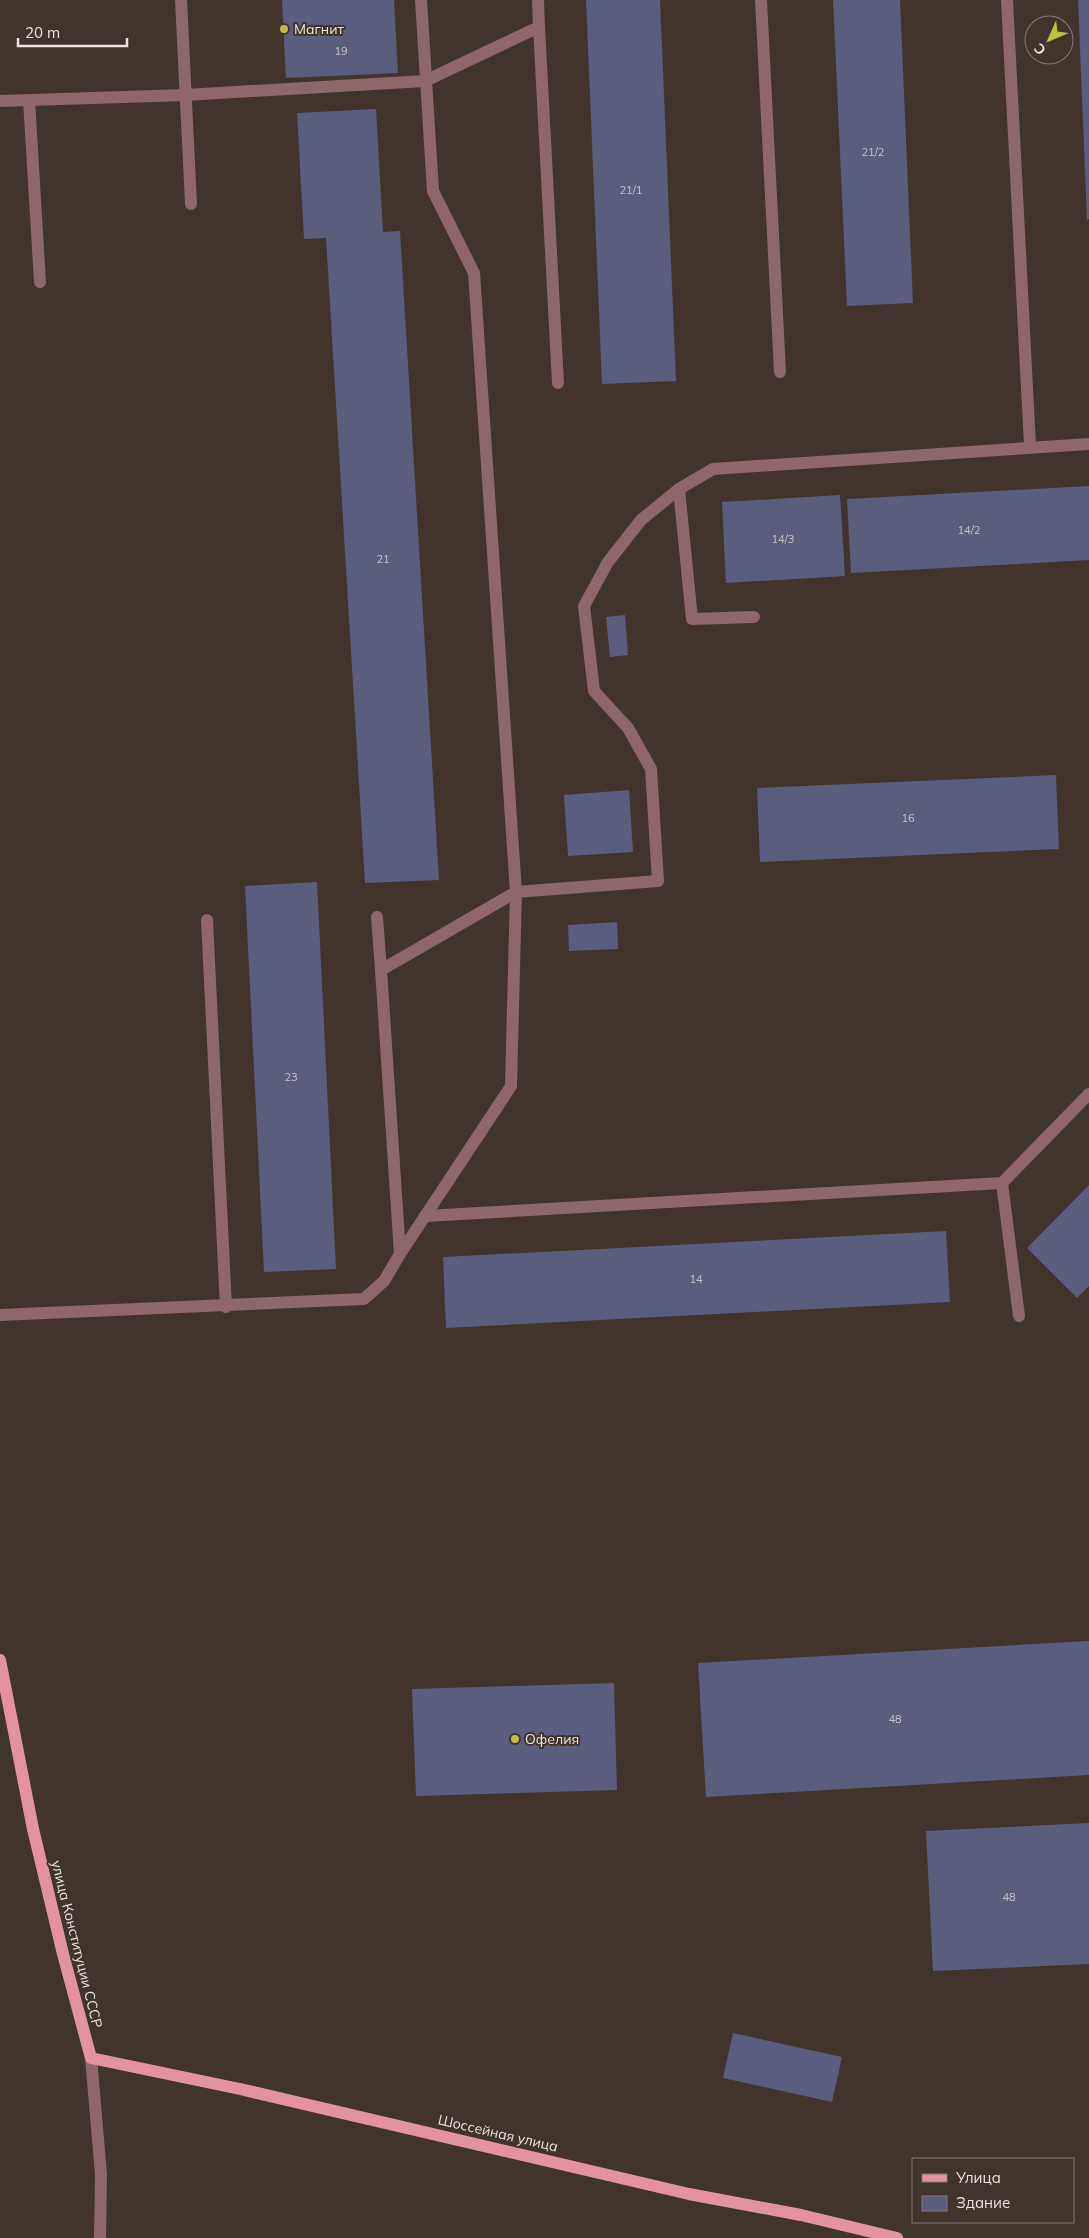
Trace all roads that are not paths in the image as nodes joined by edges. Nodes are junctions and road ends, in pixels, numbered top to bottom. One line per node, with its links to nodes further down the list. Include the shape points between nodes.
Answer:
1 (181, 0): 8 (street)
2 (421, 0): 7 (street)
3 (538, 0): 6 (street)
4 (761, 0): 13 (street)
5 (1007, 0): 16 (street)
6 (539, 27): 7 (street); 14 (street)
7 (425, 81): 8 (street); 19 (street, via 434,191 474,273)
8 (185, 95): 9 (street); 11 (street)
9 (29, 100): 10 (street); 12 (street)
10 (0, 101)
11 (190, 204)
12 (40, 282)
13 (780, 372)
14 (558, 383)
15 (1089, 444): 16 (street)
16 (1030, 446): 17 (street, via 713,469)
17 (679, 489): 18 (street, via 692,619); 19 (street, via 641,520 608,562 584,606 594,691 628,728 651,770 658,881)
18 (754, 617)
19 (516, 892): 22 (street); 25 (street, via 511,1086)
20 (377, 917): 22 (street)
21 (207, 920): 27 (street)
22 (381, 970): 26 (street)
23 (1089, 1094): 24 (street)
24 (1002, 1183): 25 (street); 29 (street)
25 (426, 1216): 26 (street)
26 (400, 1254): 27 (street, via 384,1281 364,1299)
27 (226, 1307): 28 (street)
28 (0, 1315)
29 (1019, 1316)
30 (0, 1660): 31 (main road, улица Конституции СССР, via 33,1830)
31 (91, 2058): 32 (street, улица Конституции СССР, via 101,2174); 33 (main road, Шоссейная улица, via 240,2089 689,2194 801,2215)
32 (100, 2238)
33 (898, 2238)

